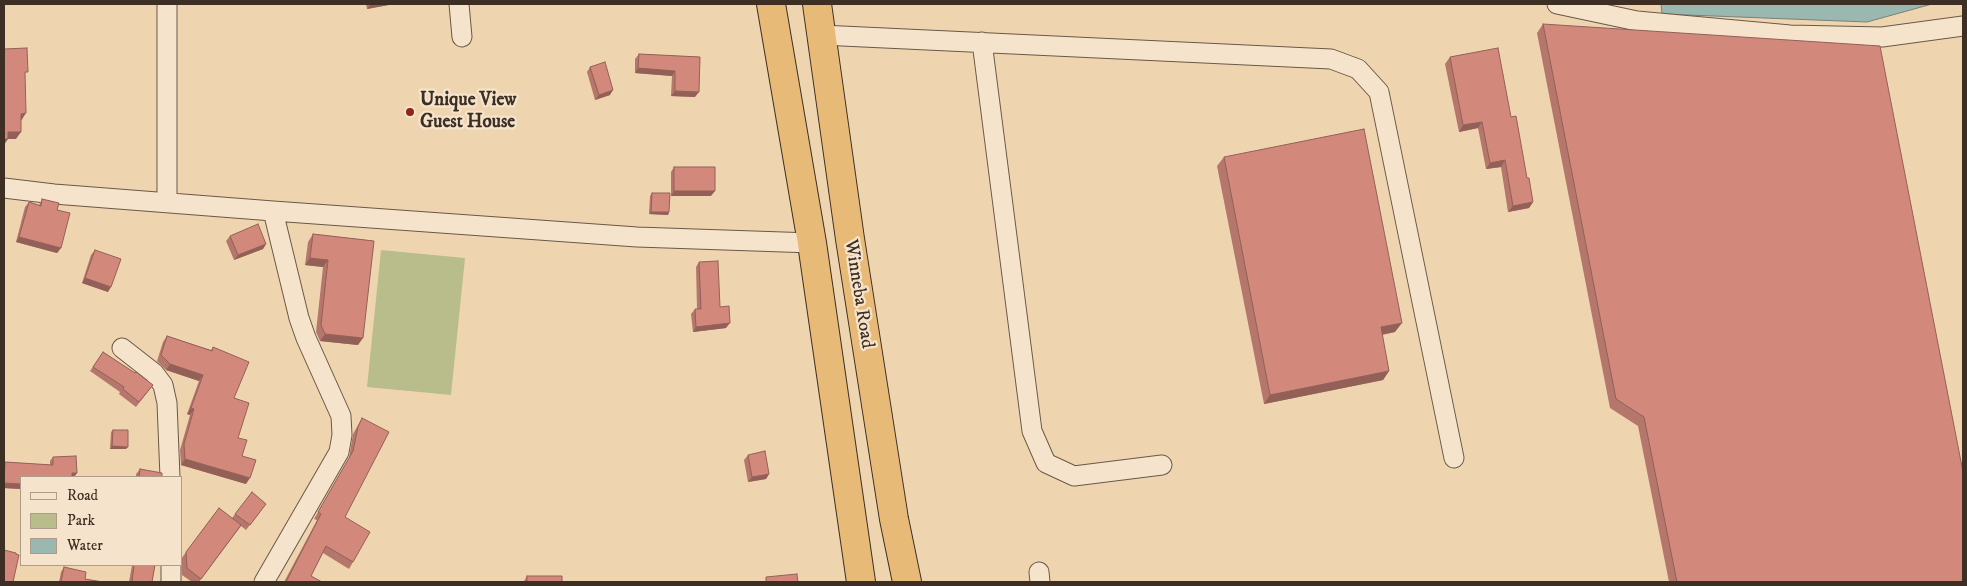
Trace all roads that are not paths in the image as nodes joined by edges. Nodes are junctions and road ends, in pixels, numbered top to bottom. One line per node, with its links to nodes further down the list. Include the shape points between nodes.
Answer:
1 (167, 4): 11 (street)
2 (459, 4): 8 (street)
3 (771, 4): 13 (highway, Winneba Road)
4 (817, 4): 7 (highway, Winneba Road)
5 (1557, 4): 6 (street, via 1637,21 1790,35 1882,37)
6 (1963, 26)
7 (821, 35): 9 (street); 22 (highway, Winneba Road, via 851,249)
8 (462, 37)
9 (982, 42): 15 (street, via 1331,59 1358,69 1379,92); 16 (street, via 1032,431 1046,463 1074,476)
10 (4, 188): 11 (street)
11 (167, 202): 12 (street)
12 (273, 211): 13 (street, via 637,237); 20 (street, via 299,318 341,416 342,435 339,452)
13 (812, 243): 21 (highway, Winneba Road)
14 (122, 348): 17 (street, via 154,373 163,385 167,403)
15 (1454, 458)
16 (1162, 465)
17 (170, 476)
18 (171, 566): 19 (street)
19 (172, 582)
20 (264, 582)
21 (861, 582)
22 (907, 582)

